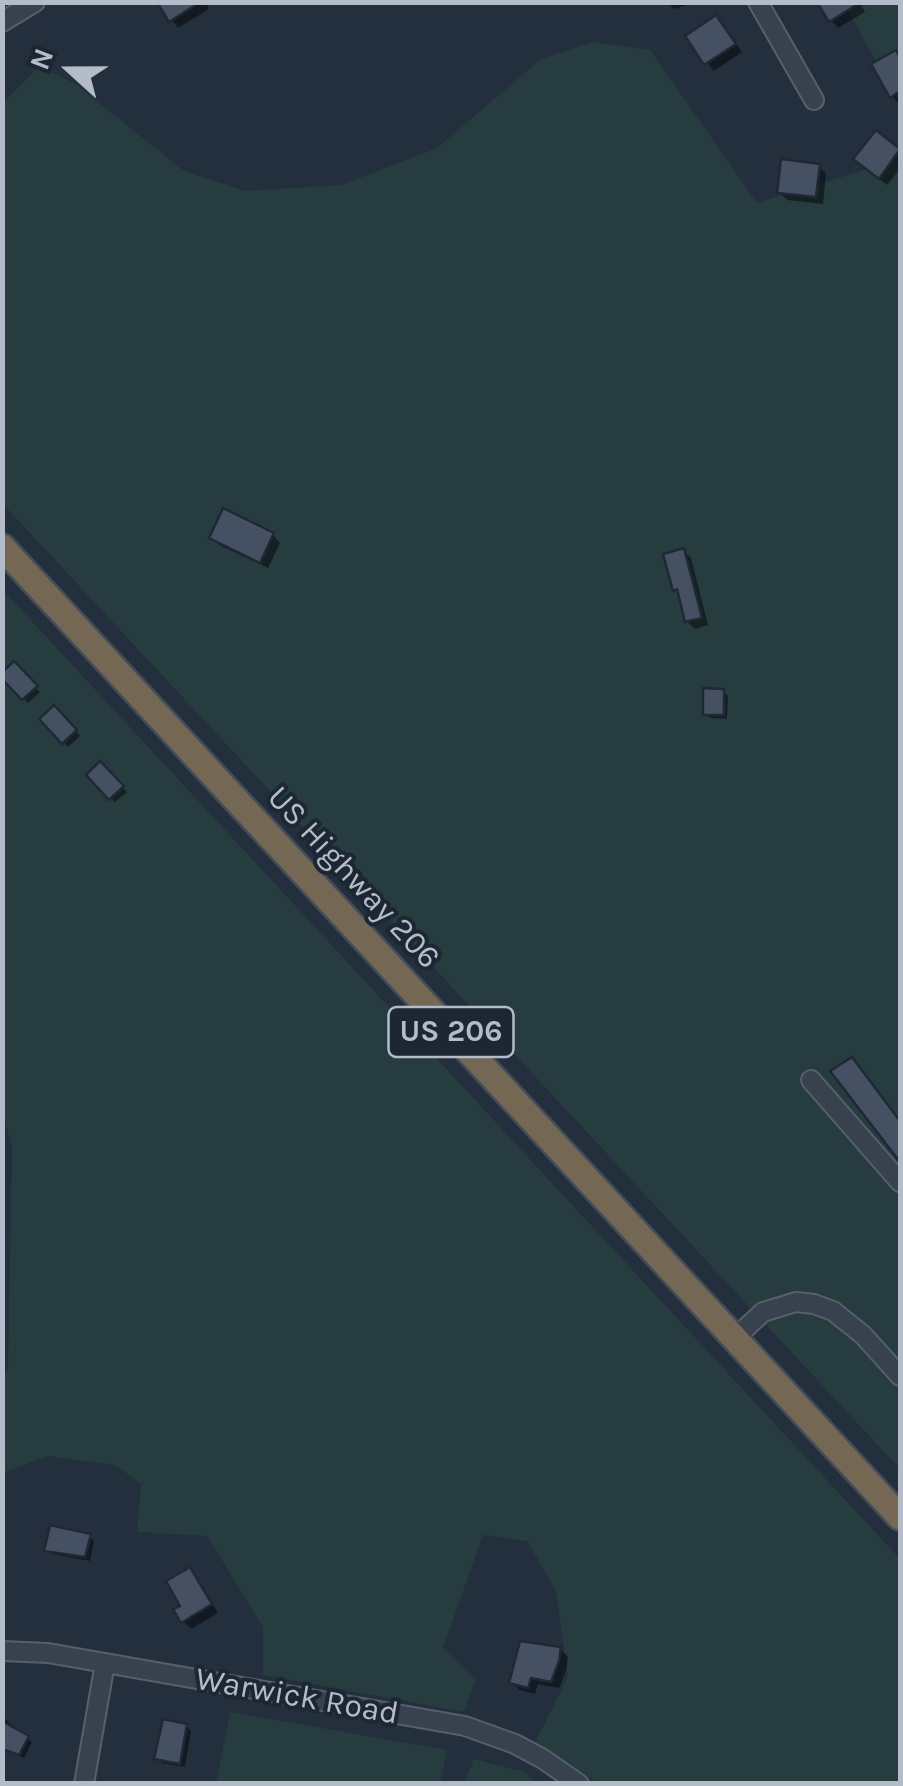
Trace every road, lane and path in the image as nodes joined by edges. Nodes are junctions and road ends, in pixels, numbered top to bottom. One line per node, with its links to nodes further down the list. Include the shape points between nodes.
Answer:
1 (34, 2): 3 (street)
2 (758, 2): 4 (street)
3 (2, 22)
4 (814, 100)
5 (2, 546): 8 (highway, US Highway 206 / US 206)
6 (811, 1080): 7 (street)
7 (900, 1182)
8 (735, 1338): 9 (street, via 763,1312 814,1304 863,1334); 10 (highway, US Highway 206 / US 206)
9 (900, 1376)
10 (900, 1517)
11 (2, 1651): 12 (street, Warwick Road)
12 (105, 1663): 13 (street); 14 (street, Warwick Road, via 465,1726 515,1744)
13 (84, 1784)
14 (579, 1784)

